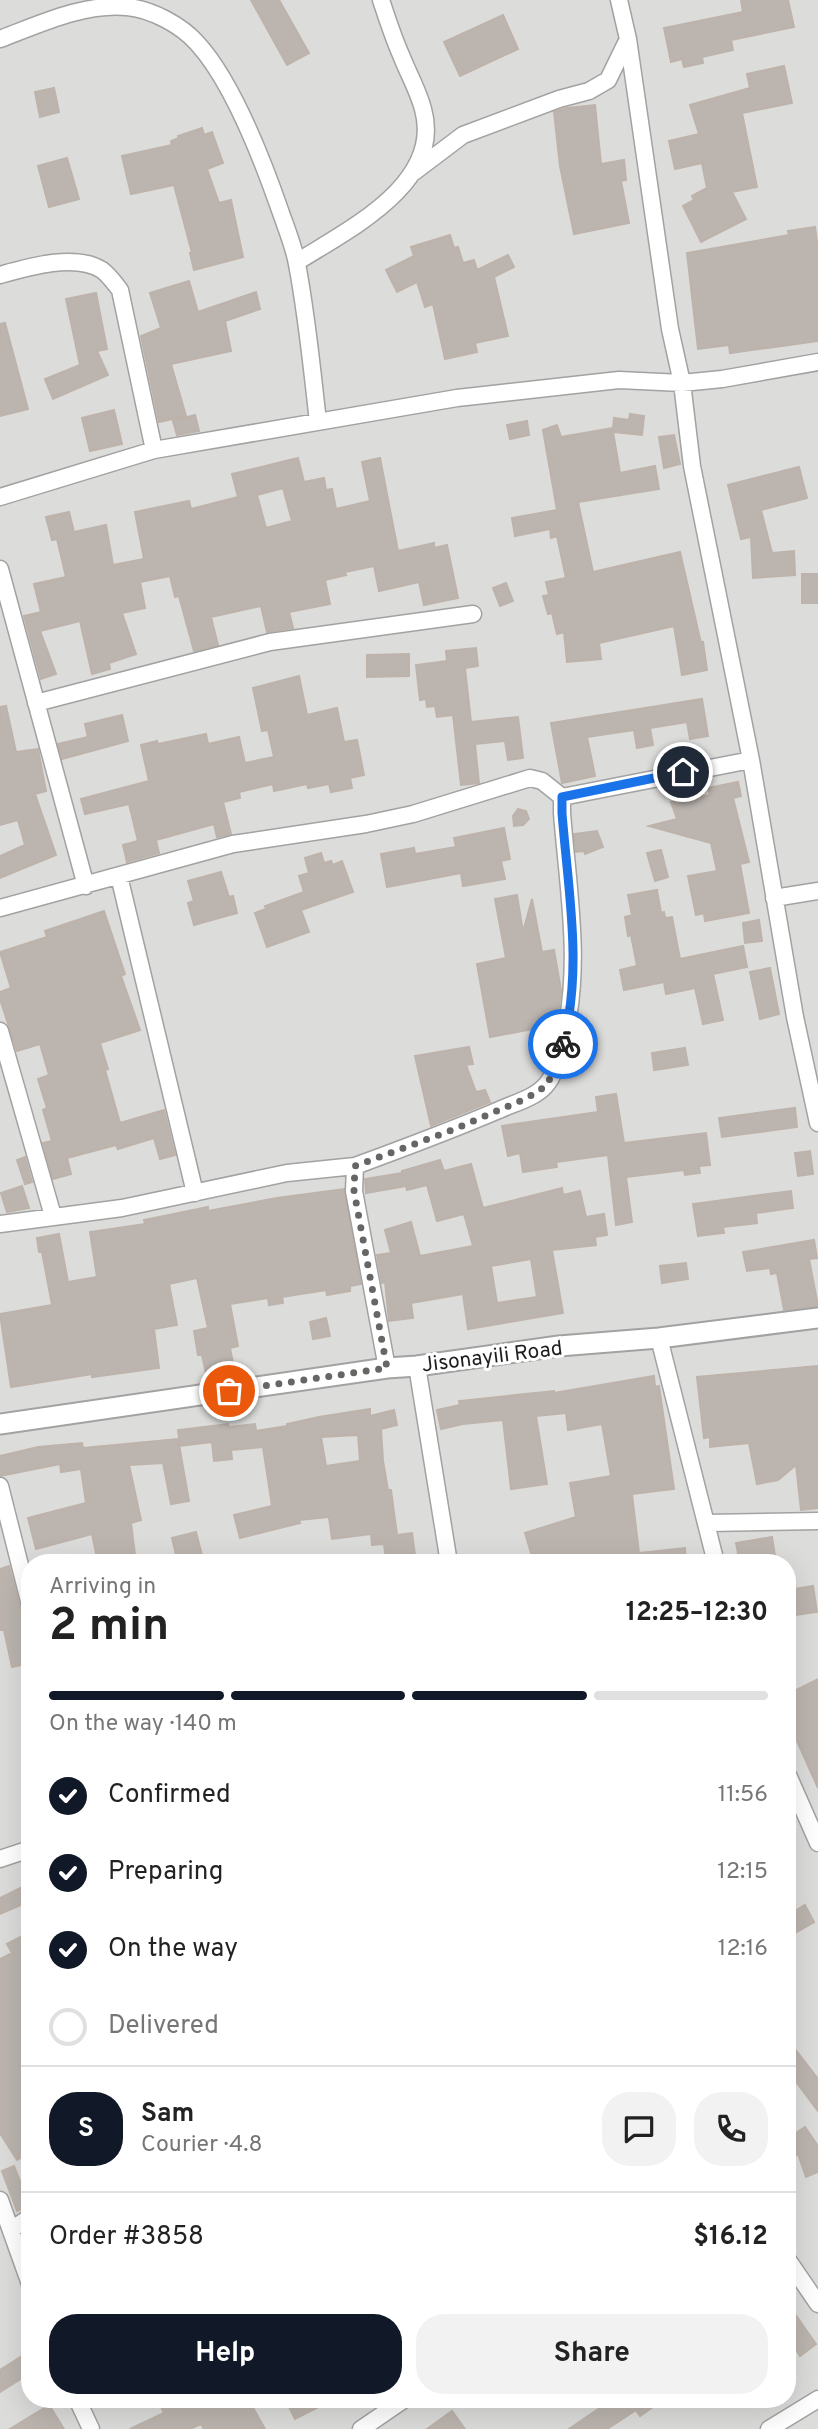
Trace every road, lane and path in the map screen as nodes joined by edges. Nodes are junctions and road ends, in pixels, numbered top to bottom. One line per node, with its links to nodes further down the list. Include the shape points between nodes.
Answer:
1 (381, 0): 5 (street, via 424,112 425,134)
2 (619, 0): 4 (street)
3 (0, 39): 6 (street, via 101,7 130,7 179,28 197,42 225,85 275,198)
4 (628, 39): 5 (street, via 608,80 589,91 463,135); 9 (street)
5 (413, 173): 6 (street, via 387,203)
6 (297, 262): 10 (street)
7 (0, 275): 11 (street, via 36,265 81,262 102,270 120,290)
8 (818, 362): 9 (street)
9 (681, 383): 10 (street, via 620,380 580,384 457,398); 16 (street, via 692,466)
10 (318, 422): 11 (street)
11 (154, 450): 12 (street)
12 (0, 497)
13 (0, 569): 15 (street)
14 (473, 614): 15 (street, via 270,642)
15 (36, 703): 19 (street)
16 (751, 760): 17 (street); 21 (street)
17 (562, 797): 18 (street, via 542,781 530,778 413,814 233,844); 26 (street, via 575,951 573,993 556,1067 546,1086 455,1129)
18 (119, 876): 19 (street); 27 (street)
19 (86, 886): 22 (street)
20 (818, 891): 21 (street)
21 (774, 898): 24 (street, via 795,1017)
22 (0, 908)
23 (0, 1031): 28 (street)
24 (814, 1088): 25 (street)
25 (818, 1123)
26 (355, 1166): 27 (street, via 287,1173); 33 (street, via 354,1191)
27 (195, 1193): 28 (street)
28 (53, 1216): 29 (street)
29 (0, 1224)
30 (818, 1318): 31 (street, Jisonayili Road)
31 (659, 1338): 32 (street, Jisonayili Road, via 559,1346); 37 (street)
32 (417, 1366): 33 (street, Jisonayili Road); 38 (street)
33 (387, 1368): 34 (street, Jisonayili Road)
34 (1, 1420)
35 (0, 1486): 40 (street)
36 (818, 1521): 37 (street)
37 (707, 1524): 39 (street)
38 (448, 1554)
39 (714, 1554)
40 (21, 1569)
41 (796, 1793): 42 (street)
42 (818, 1843)
43 (21, 1852): 44 (street)
44 (0, 1859)
45 (0, 2200): 47 (street)
46 (21, 2223): 47 (street)
47 (11, 2230): 48 (street)
48 (21, 2258)
49 (796, 2272): 50 (street)
50 (818, 2304)
51 (818, 2399): 56 (street)
52 (81, 2408): 54 (street)
53 (392, 2408): 55 (street)
54 (91, 2429)
55 (361, 2429)
56 (769, 2429)

